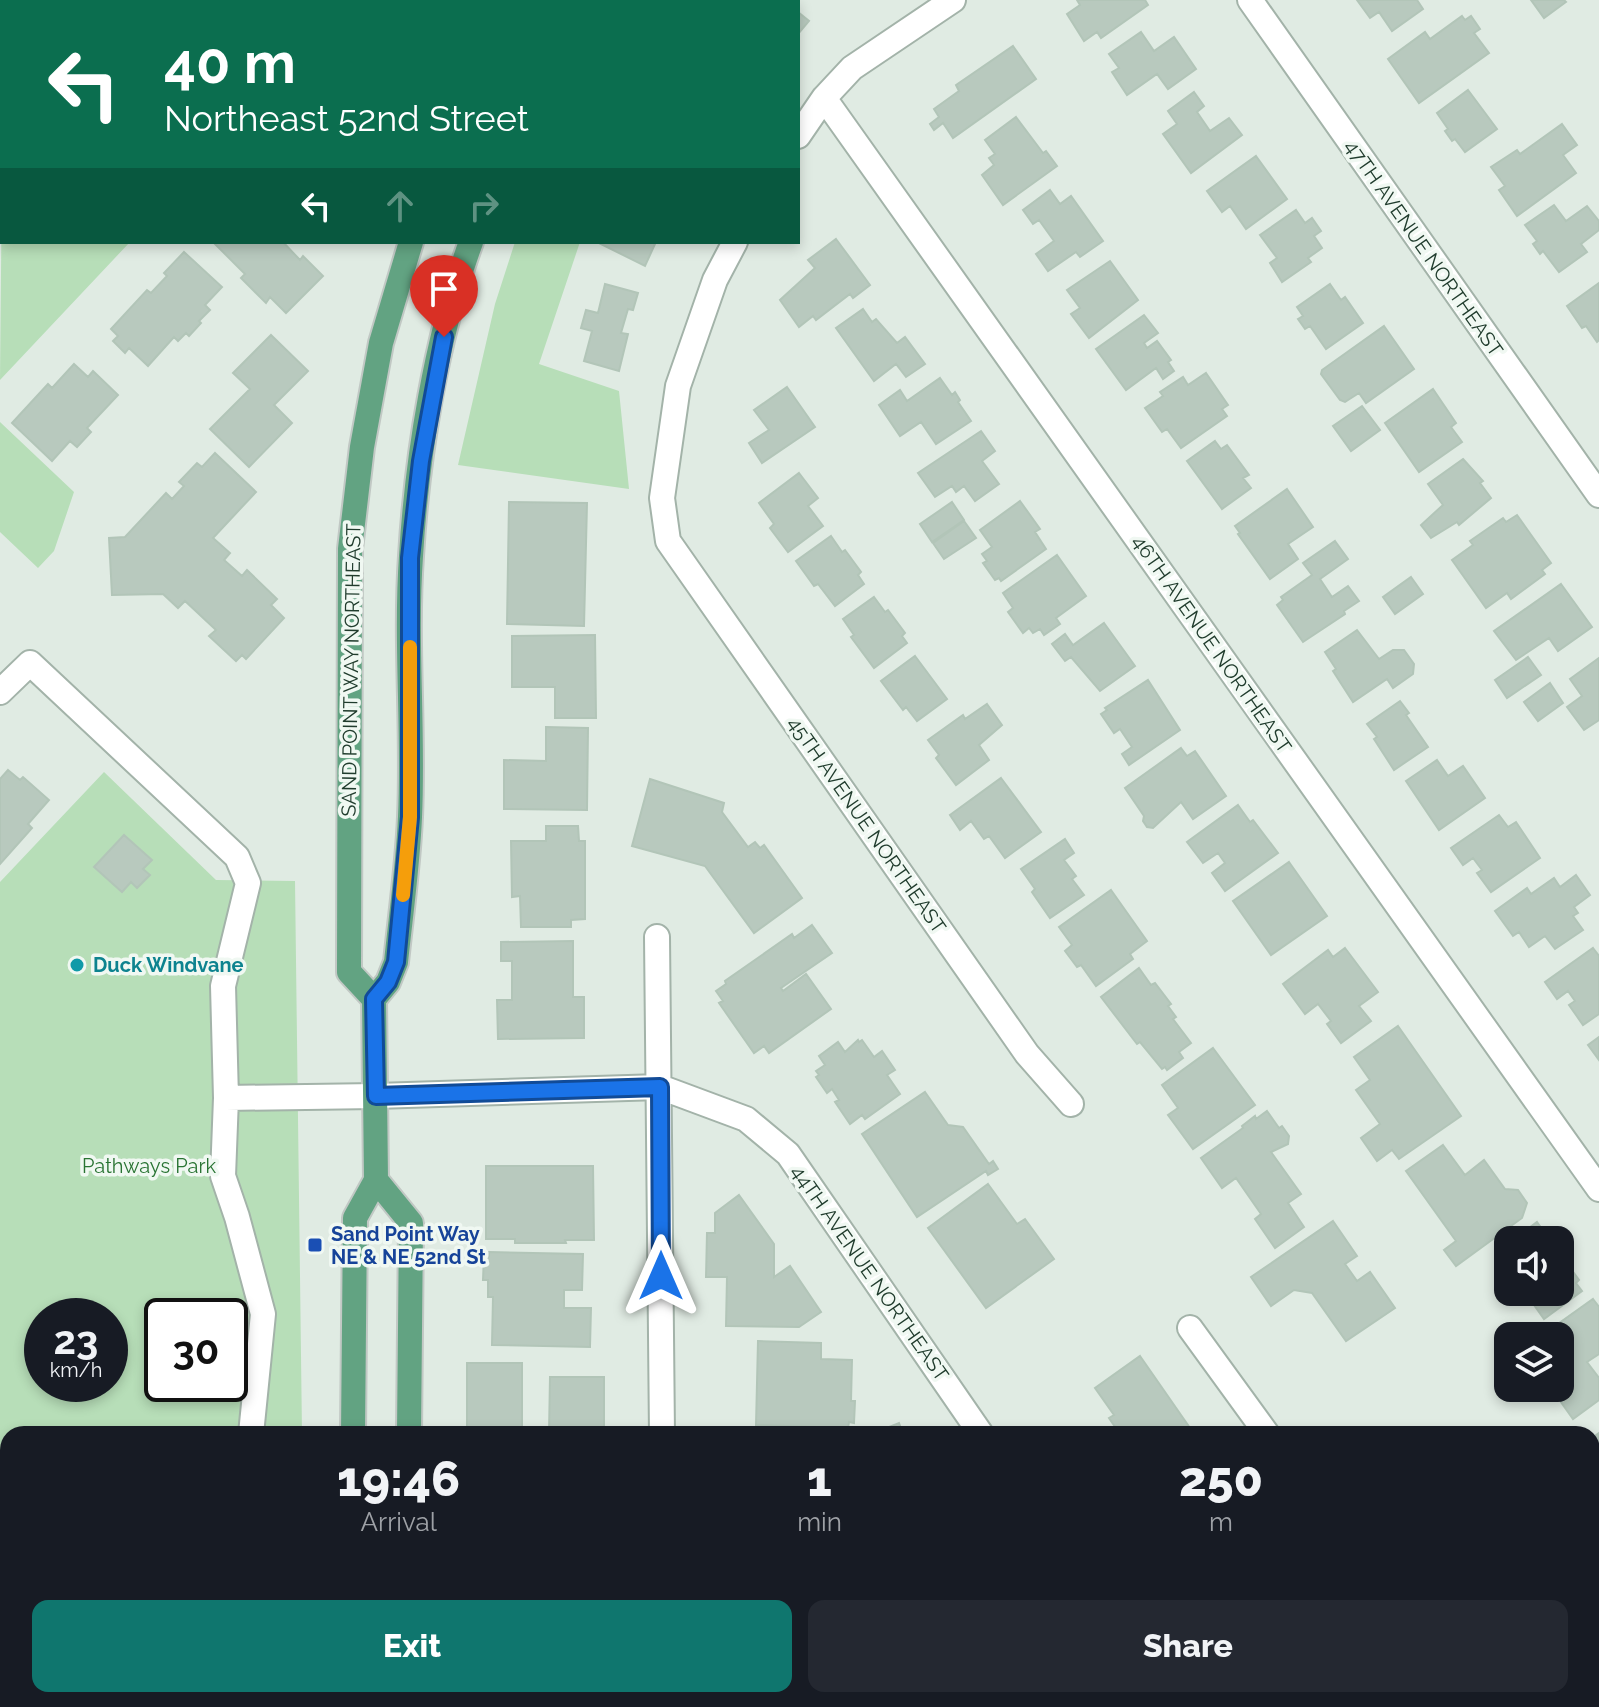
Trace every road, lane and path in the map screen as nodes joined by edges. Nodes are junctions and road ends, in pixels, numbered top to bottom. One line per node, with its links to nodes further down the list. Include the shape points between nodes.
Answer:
1 (953, 0): 3 (street, via 852,68)
2 (1250, 0): 8 (street, 47TH AVENUE NORTHEAST)
3 (824, 98): 4 (street); 17 (street, 46TH AVENUE NORTHEAST)
4 (800, 133)
5 (410, 244): 11 (main road, SAND POINT WAY NORTHEAST, via 381,343 350,549 349,972)
6 (470, 244): 11 (main road, via 438,361 421,461 410,558 410,817 396,962)
7 (734, 244): 15 (street, 45TH AVENUE NORTHEAST, via 715,280 678,386 662,498 668,541 1027,1054)
8 (1599, 495)
9 (0, 692): 14 (street, via 30,663 237,857 248,883 223,986)
10 (657, 937): 12 (street)
11 (374, 999): 13 (main road)
12 (660, 1087): 13 (street); 22 (street); 23 (street, 44TH AVENUE NORTHEAST, via 746,1119 788,1154)
13 (376, 1096): 14 (street); 16 (main road)
14 (226, 1098): 19 (street, via 223,1176 263,1314)
15 (1071, 1104)
16 (376, 1180): 20 (main road, via 355,1218); 21 (main road, via 411,1223)
17 (1599, 1189)
18 (1190, 1328): 24 (street)
19 (252, 1426)
20 (353, 1426)
21 (409, 1426)
22 (662, 1426)
23 (975, 1426)
24 (1261, 1426)

